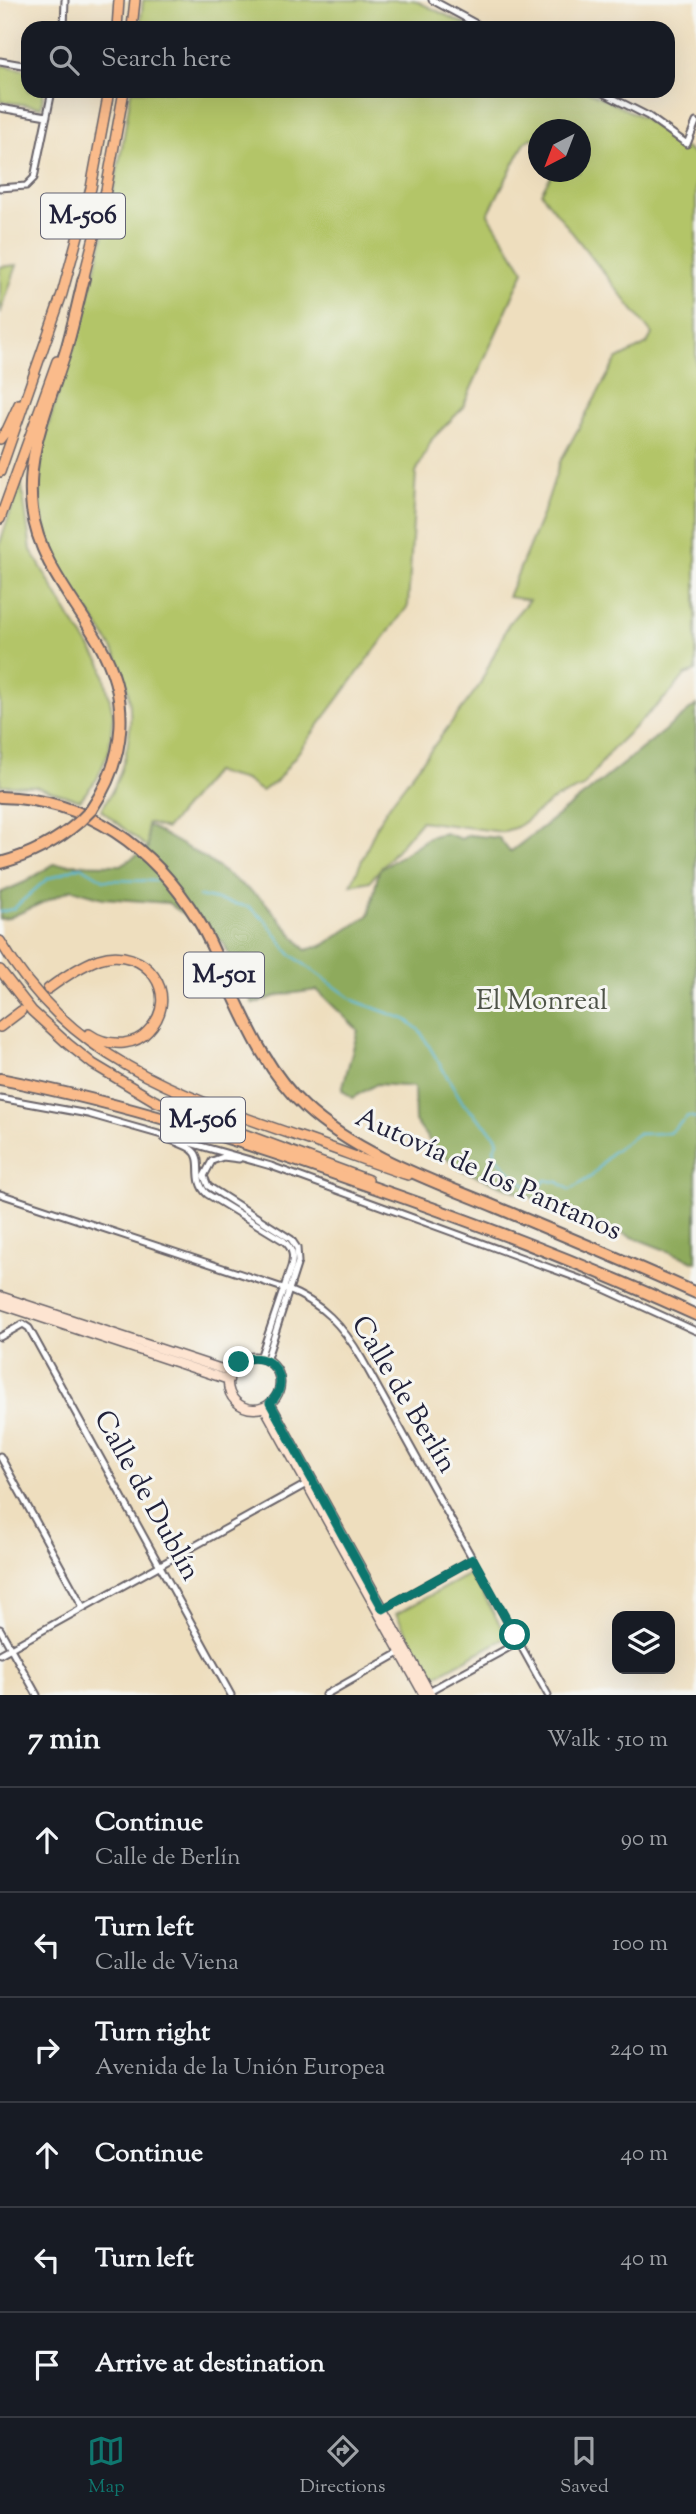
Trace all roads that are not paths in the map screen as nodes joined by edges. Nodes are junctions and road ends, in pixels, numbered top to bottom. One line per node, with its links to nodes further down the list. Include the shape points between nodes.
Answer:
1 (65, 0): 5 (street)
2 (119, 0): 6 (main road)
3 (135, 0): 7 (main road)
4 (432, 0): 8 (street)
5 (64, 21)
6 (118, 21)
7 (133, 21)
8 (471, 21)
9 (0, 61): 10 (street)
10 (21, 65)
11 (51, 98): 16 (street)
12 (108, 98): 20 (main road, M-506, via 91,188)
13 (123, 98): 19 (main road, M-506)
14 (613, 98): 17 (street, via 687,144)
15 (0, 108): 16 (street)
16 (47, 116): 18 (street, via 34,178 26,186)
17 (696, 122)
18 (0, 188)
19 (84, 278): 23 (main road, M-506); 25 (highway, bridge, via 40,427 30,490 41,548 112,668 121,704 119,747 113,769 80,821 33,853)
20 (48, 338): 21 (main road); 22 (main road, M-506)
21 (0, 439)
22 (0, 472)
23 (0, 519)
24 (0, 797): 36 (highway, Autovía de los Pantanos / M-501, via 36,800 75,811 102,823 149,857 200,922 247,1027 281,1081 347,1140)
25 (0, 863)
26 (0, 941): 30 (main road, M-506)
27 (0, 970): 38 (main road, M-506, via 32,1011 68,1044 155,1101)
28 (48, 989): 30 (main road, via 80,968 117,957 134,959 159,982 161,1012 144,1036 129,1043 97,1040)
29 (21, 1011): 31 (main road)
30 (55, 1013): 36 (main road, M-506, via 100,1050 183,1095)
31 (0, 1027)
32 (0, 1079): 38 (highway, Autovía de los Pantanos, via 188,1125)
33 (0, 1098): 34 (street)
34 (128, 1125): 35 (street); 39 (street, via 193,1150 203,1191 287,1244 293,1257)
35 (271, 1166): 39 (street, via 223,1157 212,1161 204,1176 213,1191 295,1243 298,1258); 47 (street, via 591,1283)
36 (433, 1182): 40 (highway, Autovía de los Pantanos / M-501)
37 (0, 1194): 39 (street, Calle de Berlín)
38 (443, 1212): 44 (highway, Autovía de los Pantanos)
39 (286, 1289): 49 (street); 54 (street, Calle de Berlín, via 323,1309 352,1341)
40 (696, 1293)
41 (0, 1296): 50 (street)
42 (0, 1304): 43 (street)
43 (20, 1311): 45 (street); 46 (street, Calle de Dublín)
44 (696, 1315)
45 (34, 1316): 46 (street); 50 (street)
46 (23, 1325): 48 (street); 55 (street, Calle de Dublín)
47 (696, 1331)
48 (0, 1337)
49 (263, 1360): 50 (street, via 239,1362); 51 (street, via 279,1378 278,1394)
50 (230, 1376): 51 (street, via 230,1392 241,1405)
51 (267, 1405): 53 (street)
52 (0, 1456): 56 (street)
53 (310, 1482): 55 (street); 57 (street); 61 (street)
54 (473, 1559): 57 (street); 59 (street, Calle de Berlín)
55 (160, 1565): 56 (street); 65 (street, Calle de Dublín)
56 (83, 1607): 60 (street)
57 (383, 1609): 61 (street)
58 (0, 1629): 60 (street)
59 (519, 1642): 63 (street); 67 (street, Calle de Berlín)
60 (10, 1648): 62 (street); 64 (street)
61 (403, 1651): 63 (street); 66 (street)
62 (0, 1654)
63 (428, 1694)
64 (37, 1695)
65 (231, 1695)
66 (325, 1695)
67 (548, 1695)

